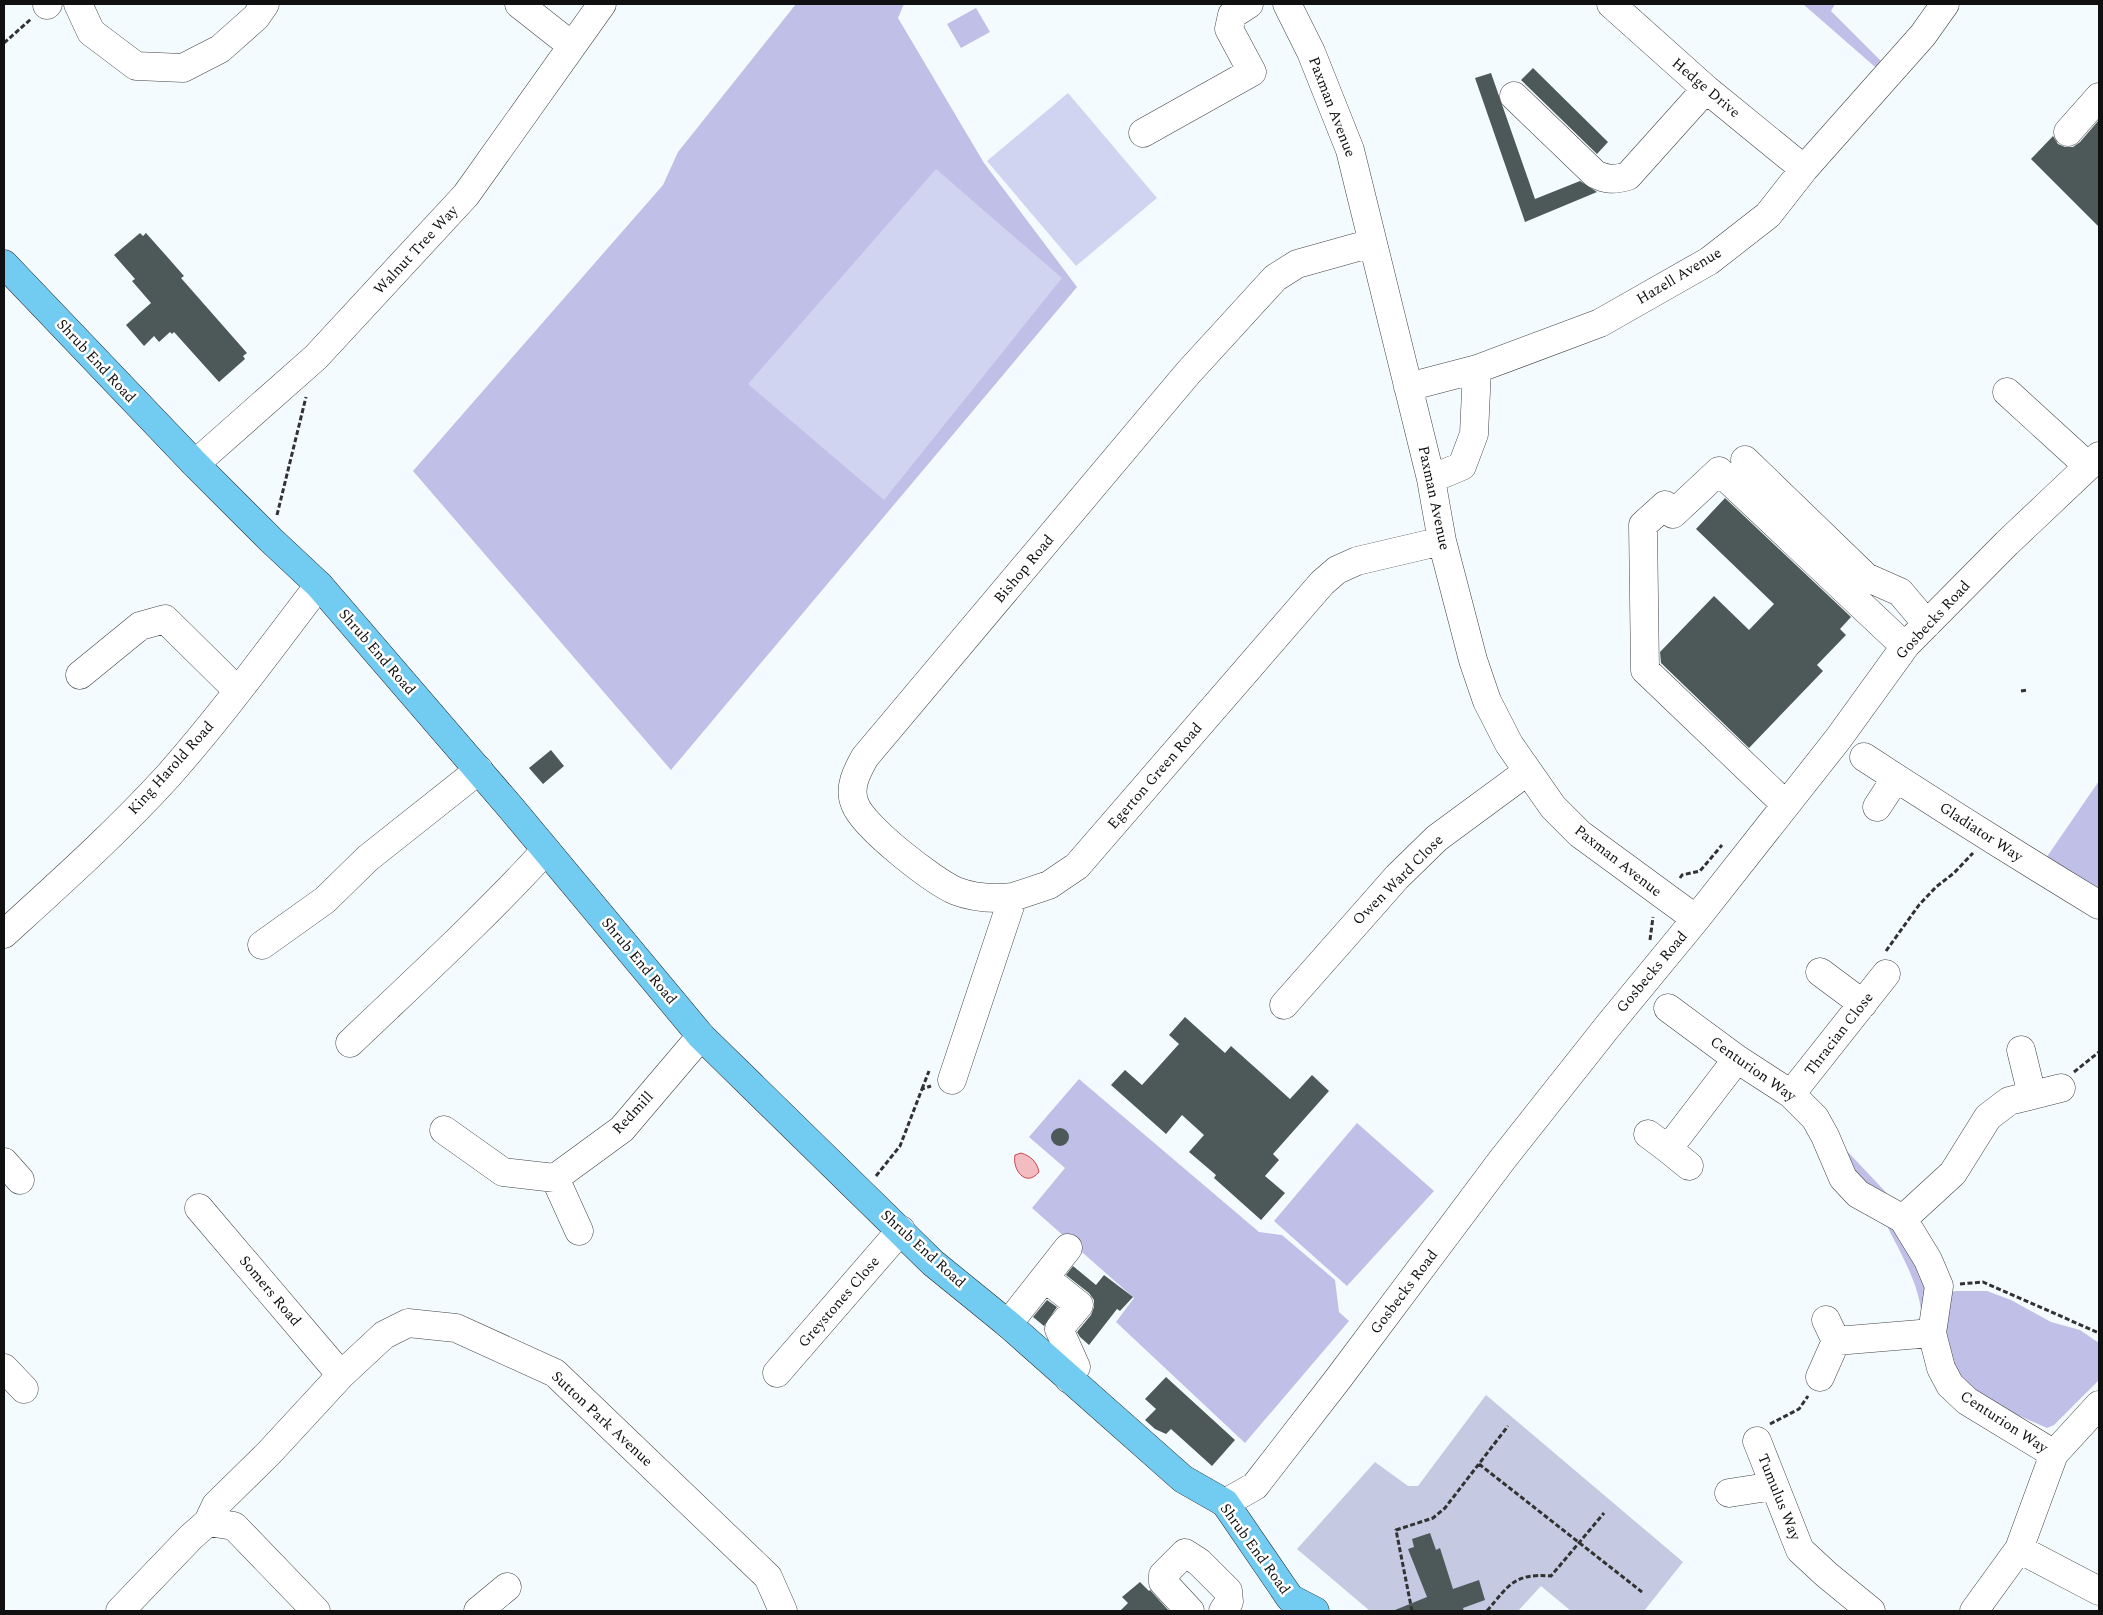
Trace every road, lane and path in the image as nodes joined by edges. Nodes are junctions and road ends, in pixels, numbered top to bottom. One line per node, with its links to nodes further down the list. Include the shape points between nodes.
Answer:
1 (48, 4): 10 (path)
2 (78, 4): 3 (street, via 91,32 136,66 183,68 220,49 256,17)
3 (265, 4)
4 (519, 4): 11 (street)
5 (602, 4): 11 (street, Walnut Tree Way)
6 (1249, 4): 16 (street, via 1232,15 1229,29 1252,72)
7 (1287, 4): 18 (street, Paxman Avenue, via 1311,52 1350,150)
8 (1611, 4): 12 (street, Hedge Drive)
9 (1945, 4): 17 (street, Hazell Avenue, via 1923,35)
10 (4, 43)
11 (571, 44): 26 (street, Walnut Tree Way, via 466,195 316,357)
12 (1706, 89): 13 (street, via 1628,176 1617,180 1595,174); 17 (street, Hedge Drive)
13 (1514, 96)
14 (2099, 97): 15 (street)
15 (2068, 132)
16 (1143, 133)
17 (1804, 169): 20 (street, Hazell Avenue, via 1768,215 1709,261 1600,323)
18 (1372, 243): 21 (street, Paxman Avenue); 45 (street, Bishop Road, via 1298,264 1275,278 1188,372 857,772 854,803 863,818 908,858 956,891 990,899)
19 (4, 264): 26 (main road, Shrub End Road)
20 (1477, 369): 21 (street, Hazell Avenue); 27 (street, via 1474,434 1462,466)
21 (1408, 387): 27 (street, Paxman Avenue)
22 (2007, 392): 25 (street)
23 (307, 396): 28 (path)
24 (1745, 460): 31 (street, via 1866,577 1900,592)
25 (2094, 461): 31 (street, Gosbecks Road)
26 (195, 464): 28 (main road, Shrub End Road)
27 (1431, 479): 29 (street, Paxman Avenue)
28 (270, 540): 30 (main road, Shrub End Road)
29 (1442, 541): 39 (street, Paxman Avenue, via 1487,701 1509,744); 45 (street, Egerton Green Road, via 1357,561 1337,570 1322,582 1077,866 1049,885)
30 (319, 585): 35 (street, King Harold Road); 38 (main road, Shrub End Road)
31 (1927, 624): 32 (street, Gosbecks Road)
32 (1906, 645): 41 (street, Gosbecks Road, via 1838,739); 41 (street, via 1719,471 1673,514 1665,505 1642,525 1646,670)
33 (80, 675): 35 (street, via 140,626 165,619)
34 (2027, 690): 36 (path)
35 (238, 691): 49 (street, King Harold Road, via 168,776 96,849)
36 (2021, 691)
37 (1864, 757): 40 (street, Gladiator Way)
38 (479, 770): 44 (main road, Shrub End Road); 50 (street, via 368,858 325,900)
39 (1528, 771): 46 (street, Paxman Avenue, via 1553,807 1580,834); 55 (street, Owen Ward Close, via 1437,838 1397,877)
40 (1896, 778): 42 (street); 43 (street, Gladiator Way)
41 (1785, 804): 48 (street, Gosbecks Road)
42 (1877, 807)
43 (1985, 836): 47 (street, Gladiator Way); 53 (path, via 1954,873 1919,905 1883,955)
44 (546, 850): 57 (main road, Shrub End Road); 58 (street, via 458,942)
45 (1013, 897): 61 (street)
46 (1666, 898): 48 (street, Paxman Avenue); 51 (path, via 1653,911 1654,924 1649,936 1652,947)
47 (2099, 905)
48 (1696, 919): 51 (street, Gosbecks Road)
49 (4, 934)
50 (262, 945)
51 (1664, 958): 92 (street, Gosbecks Road, via 1502,1160 1255,1486)
52 (1820, 972): 54 (street)
53 (1886, 974): 54 (street, Thracian Close)
54 (1863, 1004): 63 (street, Thracian Close)
55 (1284, 1005)
56 (1668, 1008): 60 (street, Centurion Way)
57 (701, 1036): 67 (street, Redmill, via 622,1129); 68 (main road, Shrub End Road)
58 (350, 1043)
59 (2021, 1050): 64 (street)
60 (1737, 1059): 63 (street, Centurion Way); 66 (street, via 1658,1141)
61 (952, 1080): 68 (path, via 922,1089 900,1146)
62 (2061, 1088): 64 (street)
63 (1791, 1094): 70 (street, Centurion Way, via 1815,1118 1843,1178 1858,1194)
64 (2032, 1095): 70 (street, via 2009,1101 1988,1117 1953,1173)
65 (444, 1130): 67 (street, via 503,1172)
66 (1690, 1166)
67 (554, 1178): 72 (street)
68 (863, 1195): 71 (main road, Shrub End Road)
69 (199, 1208): 81 (street, Somers Road)
70 (1903, 1220): 75 (street, Centurion Way)
71 (902, 1230): 76 (main road, Shrub End Road, via 933,1263); 80 (street, Greystones Close)
72 (579, 1231)
73 (1068, 1248): 74 (street)
74 (1044, 1278): 76 (street); 83 (street, via 1079,1305 1059,1330 1076,1367)
75 (1940, 1286): 77 (path, via 1983,1282); 78 (street, Centurion Way)
76 (1008, 1324): 83 (main road, Shrub End Road)
77 (2099, 1332)
78 (1932, 1333): 82 (street, via 1831,1331); 88 (street, Centurion Way, via 1941,1368 1950,1385 1967,1401)
79 (4, 1368): 84 (street)
80 (778, 1373)
81 (340, 1375): 94 (street, Sutton Park Avenue, via 216,1505); 104 (street, Sutton Park Avenue, via 384,1335 408,1323 456,1328 555,1373 768,1576)
82 (1820, 1377): 87 (path, via 1799,1409 1755,1432)
83 (1069, 1379): 92 (main road, Shrub End Road, via 1183,1479)
84 (24, 1389)
85 (2099, 1405): 88 (street)
86 (1508, 1426): 89 (path)
87 (1757, 1441): 90 (street, Tumulus Way)
88 (2054, 1454): 96 (street)
89 (1479, 1464): 95 (path); 108 (path, via 1445,1508 1433,1518 1396,1530)
90 (1774, 1486): 91 (street); 110 (street, Tumulus Way, via 1800,1550)
91 (1729, 1493)
92 (1225, 1503): 100 (main road, Shrub End Road)
93 (1604, 1513): 95 (path)
94 (208, 1522): 101 (street, Sutton Park Avenue); 102 (street, via 234,1526)
95 (1579, 1542): 99 (path); 109 (path, via 1551,1576 1536,1575 1514,1580)
96 (2018, 1549): 98 (street); 111 (street)
97 (508, 1587): 103 (street)
98 (2099, 1591)
99 (1642, 1592)
100 (1286, 1605): 107 (main road, Shrub End Road)
101 (120, 1611)
102 (316, 1611)
103 (478, 1611)
104 (783, 1611)
105 (1190, 1611): 106 (street, via 1163,1582 1164,1575 1184,1553 1199,1562 1228,1592 1229,1602)
106 (1223, 1611)
107 (1314, 1611)
108 (1412, 1611)
109 (1487, 1611)
110 (1870, 1611)
111 (1974, 1611)

